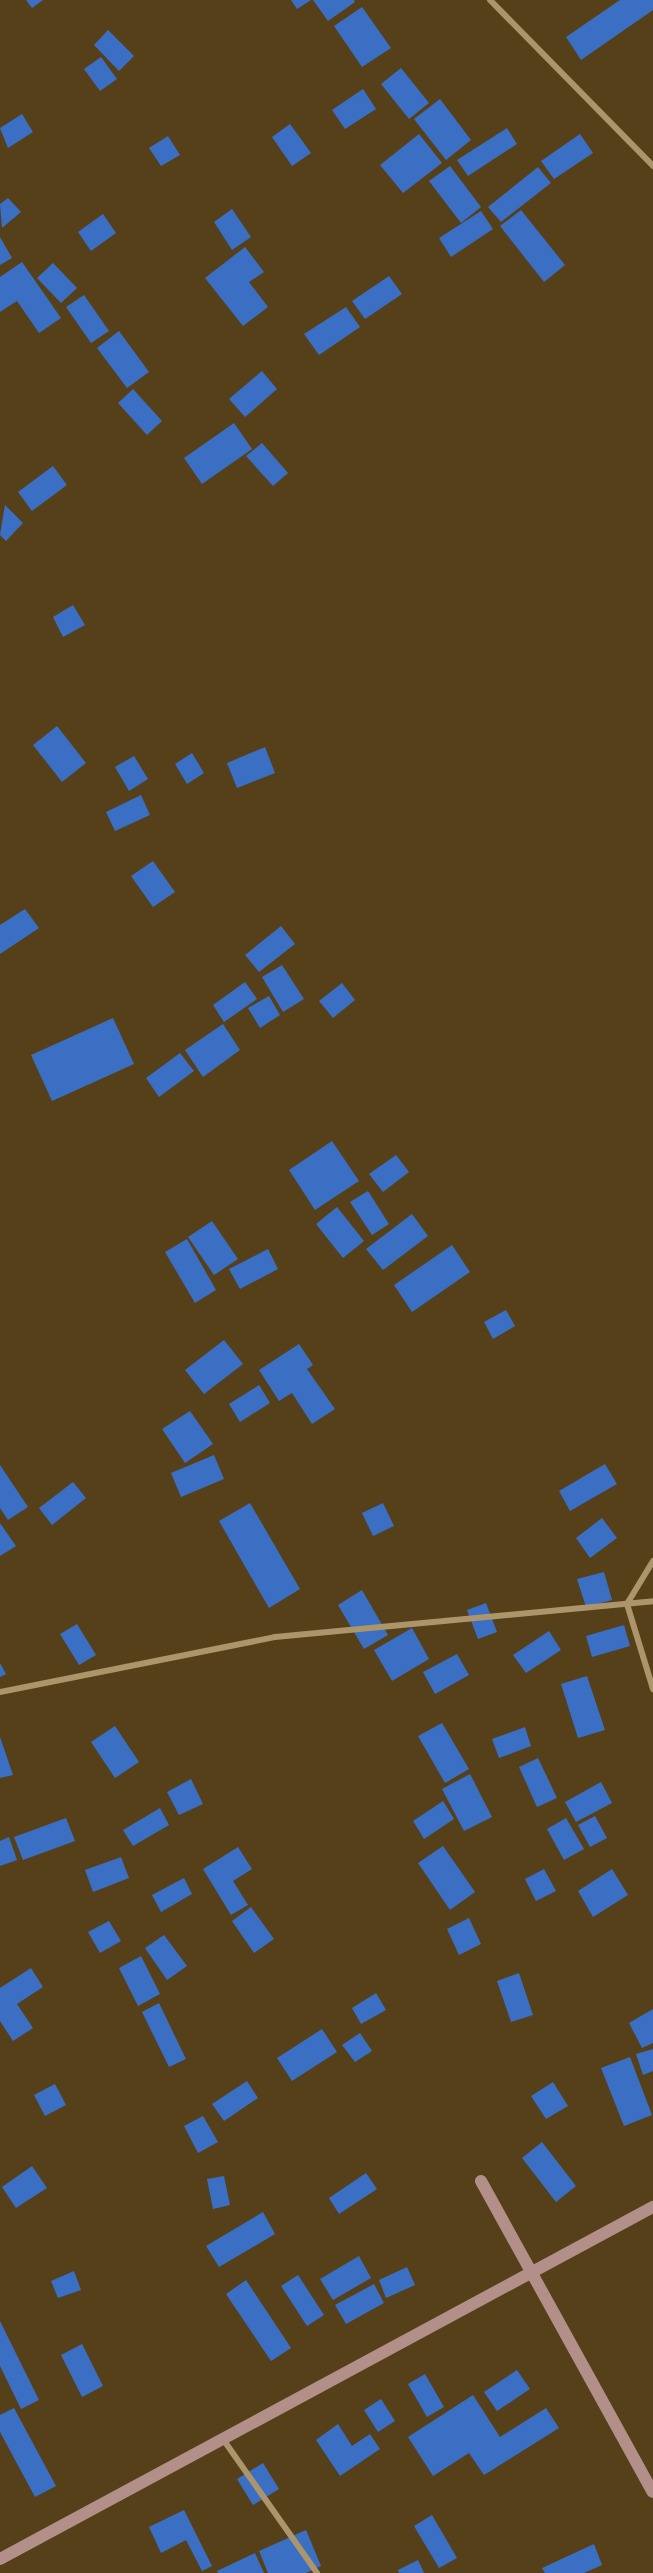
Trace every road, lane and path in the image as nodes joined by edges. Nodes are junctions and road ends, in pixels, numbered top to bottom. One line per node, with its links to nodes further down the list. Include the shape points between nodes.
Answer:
1 (490, 0): 2 (street)
2 (653, 166)
3 (653, 1561): 5 (street)
4 (653, 1601): 5 (street)
5 (627, 1604): 6 (street); 7 (street, via 275,1637)
6 (653, 1689)
7 (0, 1692)
8 (481, 2181): 10 (street)
9 (653, 2207): 10 (street)
10 (534, 2276): 11 (street); 12 (street)
11 (225, 2442): 13 (street); 14 (street)
12 (653, 2492)
13 (0, 2559)
14 (317, 2573)

